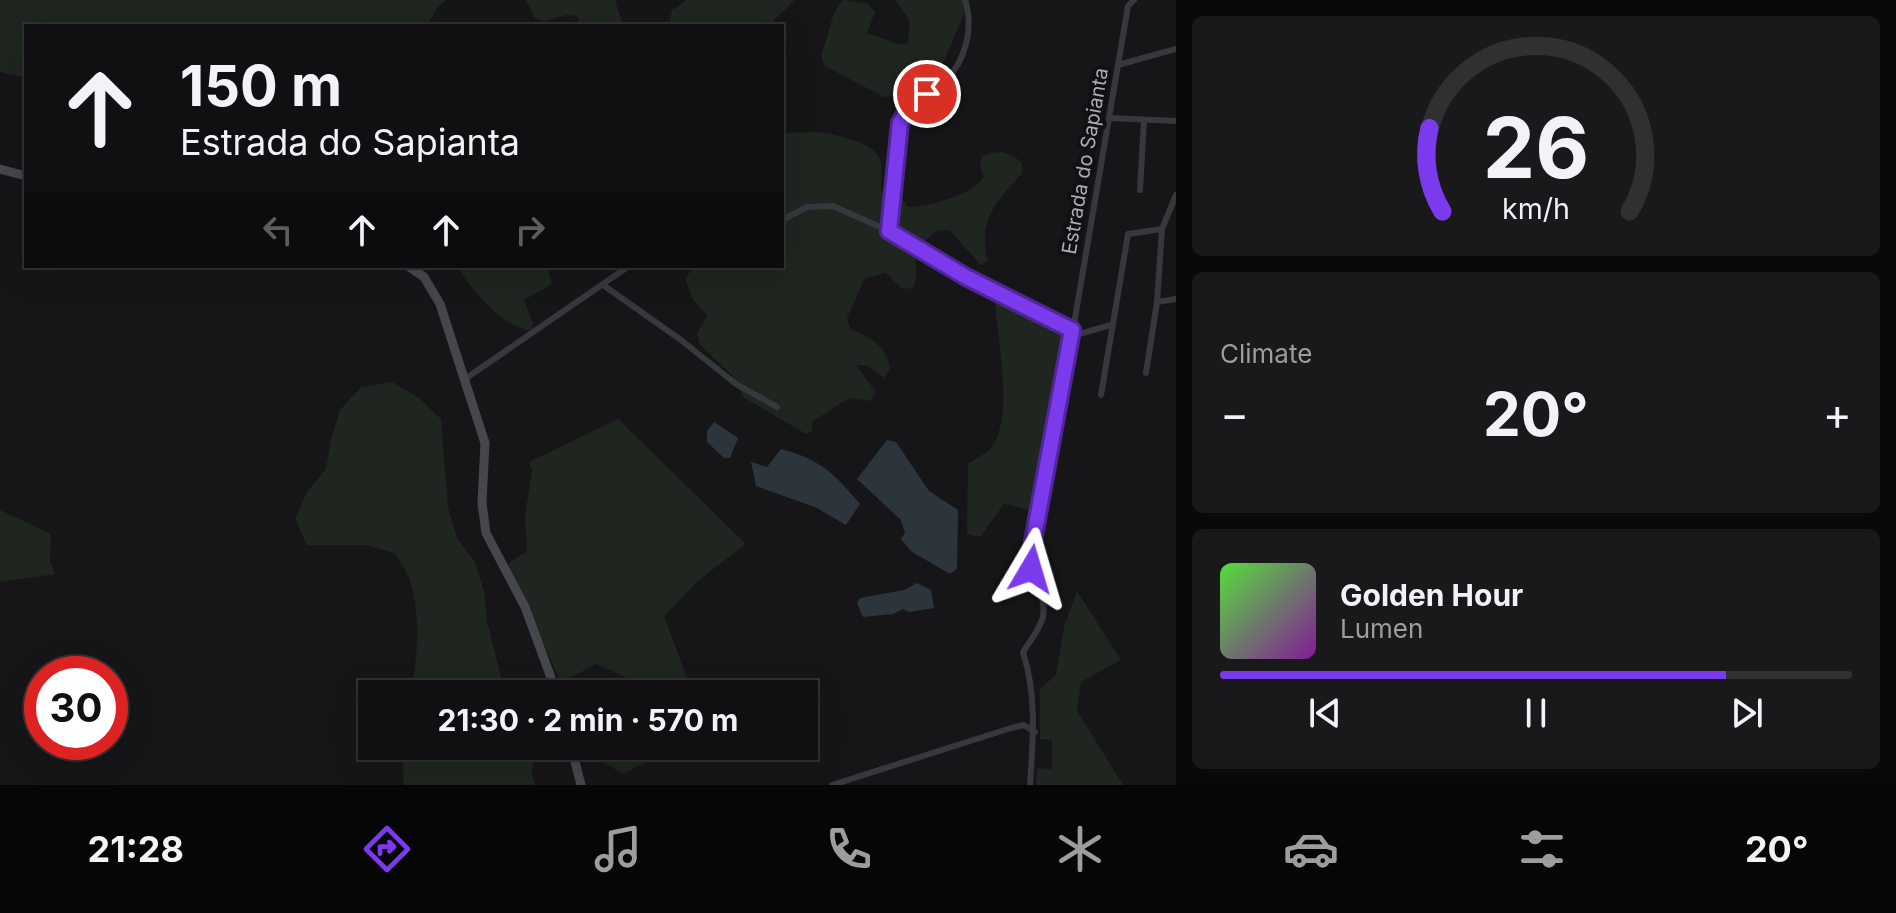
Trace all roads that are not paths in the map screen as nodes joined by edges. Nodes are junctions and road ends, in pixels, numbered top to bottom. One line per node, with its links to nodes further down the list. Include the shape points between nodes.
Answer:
1 (965, 0): 14 (street, via 969,26 960,60 900,123)
2 (1134, 0): 4 (street, Estrada do Sapianta, via 1128,6)
3 (1176, 49): 4 (street)
4 (1118, 65): 5 (street, Estrada do Sapianta)
5 (1109, 118): 6 (street); 21 (street, Estrada do Sapianta)
6 (1144, 120): 7 (street); 10 (street)
7 (1176, 121)
8 (0, 169): 9 (main road)
9 (24, 175)
10 (1140, 190)
11 (1176, 195): 13 (street)
12 (784, 219): 14 (street, via 807,207 826,205)
13 (1162, 229): 19 (street); 20 (street, via 1128,234)
14 (889, 231): 21 (street)
15 (411, 268): 23 (main road, via 435,291)
16 (626, 268): 17 (street)
17 (603, 285): 23 (street); 25 (street, via 736,384)
18 (1176, 299): 19 (street)
19 (1157, 302): 22 (street)
20 (1111, 325): 21 (street); 24 (street)
21 (1072, 333): 27 (street, Estrada do Sapianta, via 1031,552 1031,572 1043,608 1023,652)
22 (1146, 373)
23 (465, 379): 26 (main road, via 485,443 486,533 525,607)
24 (1101, 395)
25 (777, 407)
26 (552, 680)
27 (1035, 732): 30 (street, via 1024,725 1011,728); 31 (street, Estrada do Sapianta)
28 (575, 760): 29 (main road)
29 (581, 785)
30 (832, 785)
31 (1030, 785)

